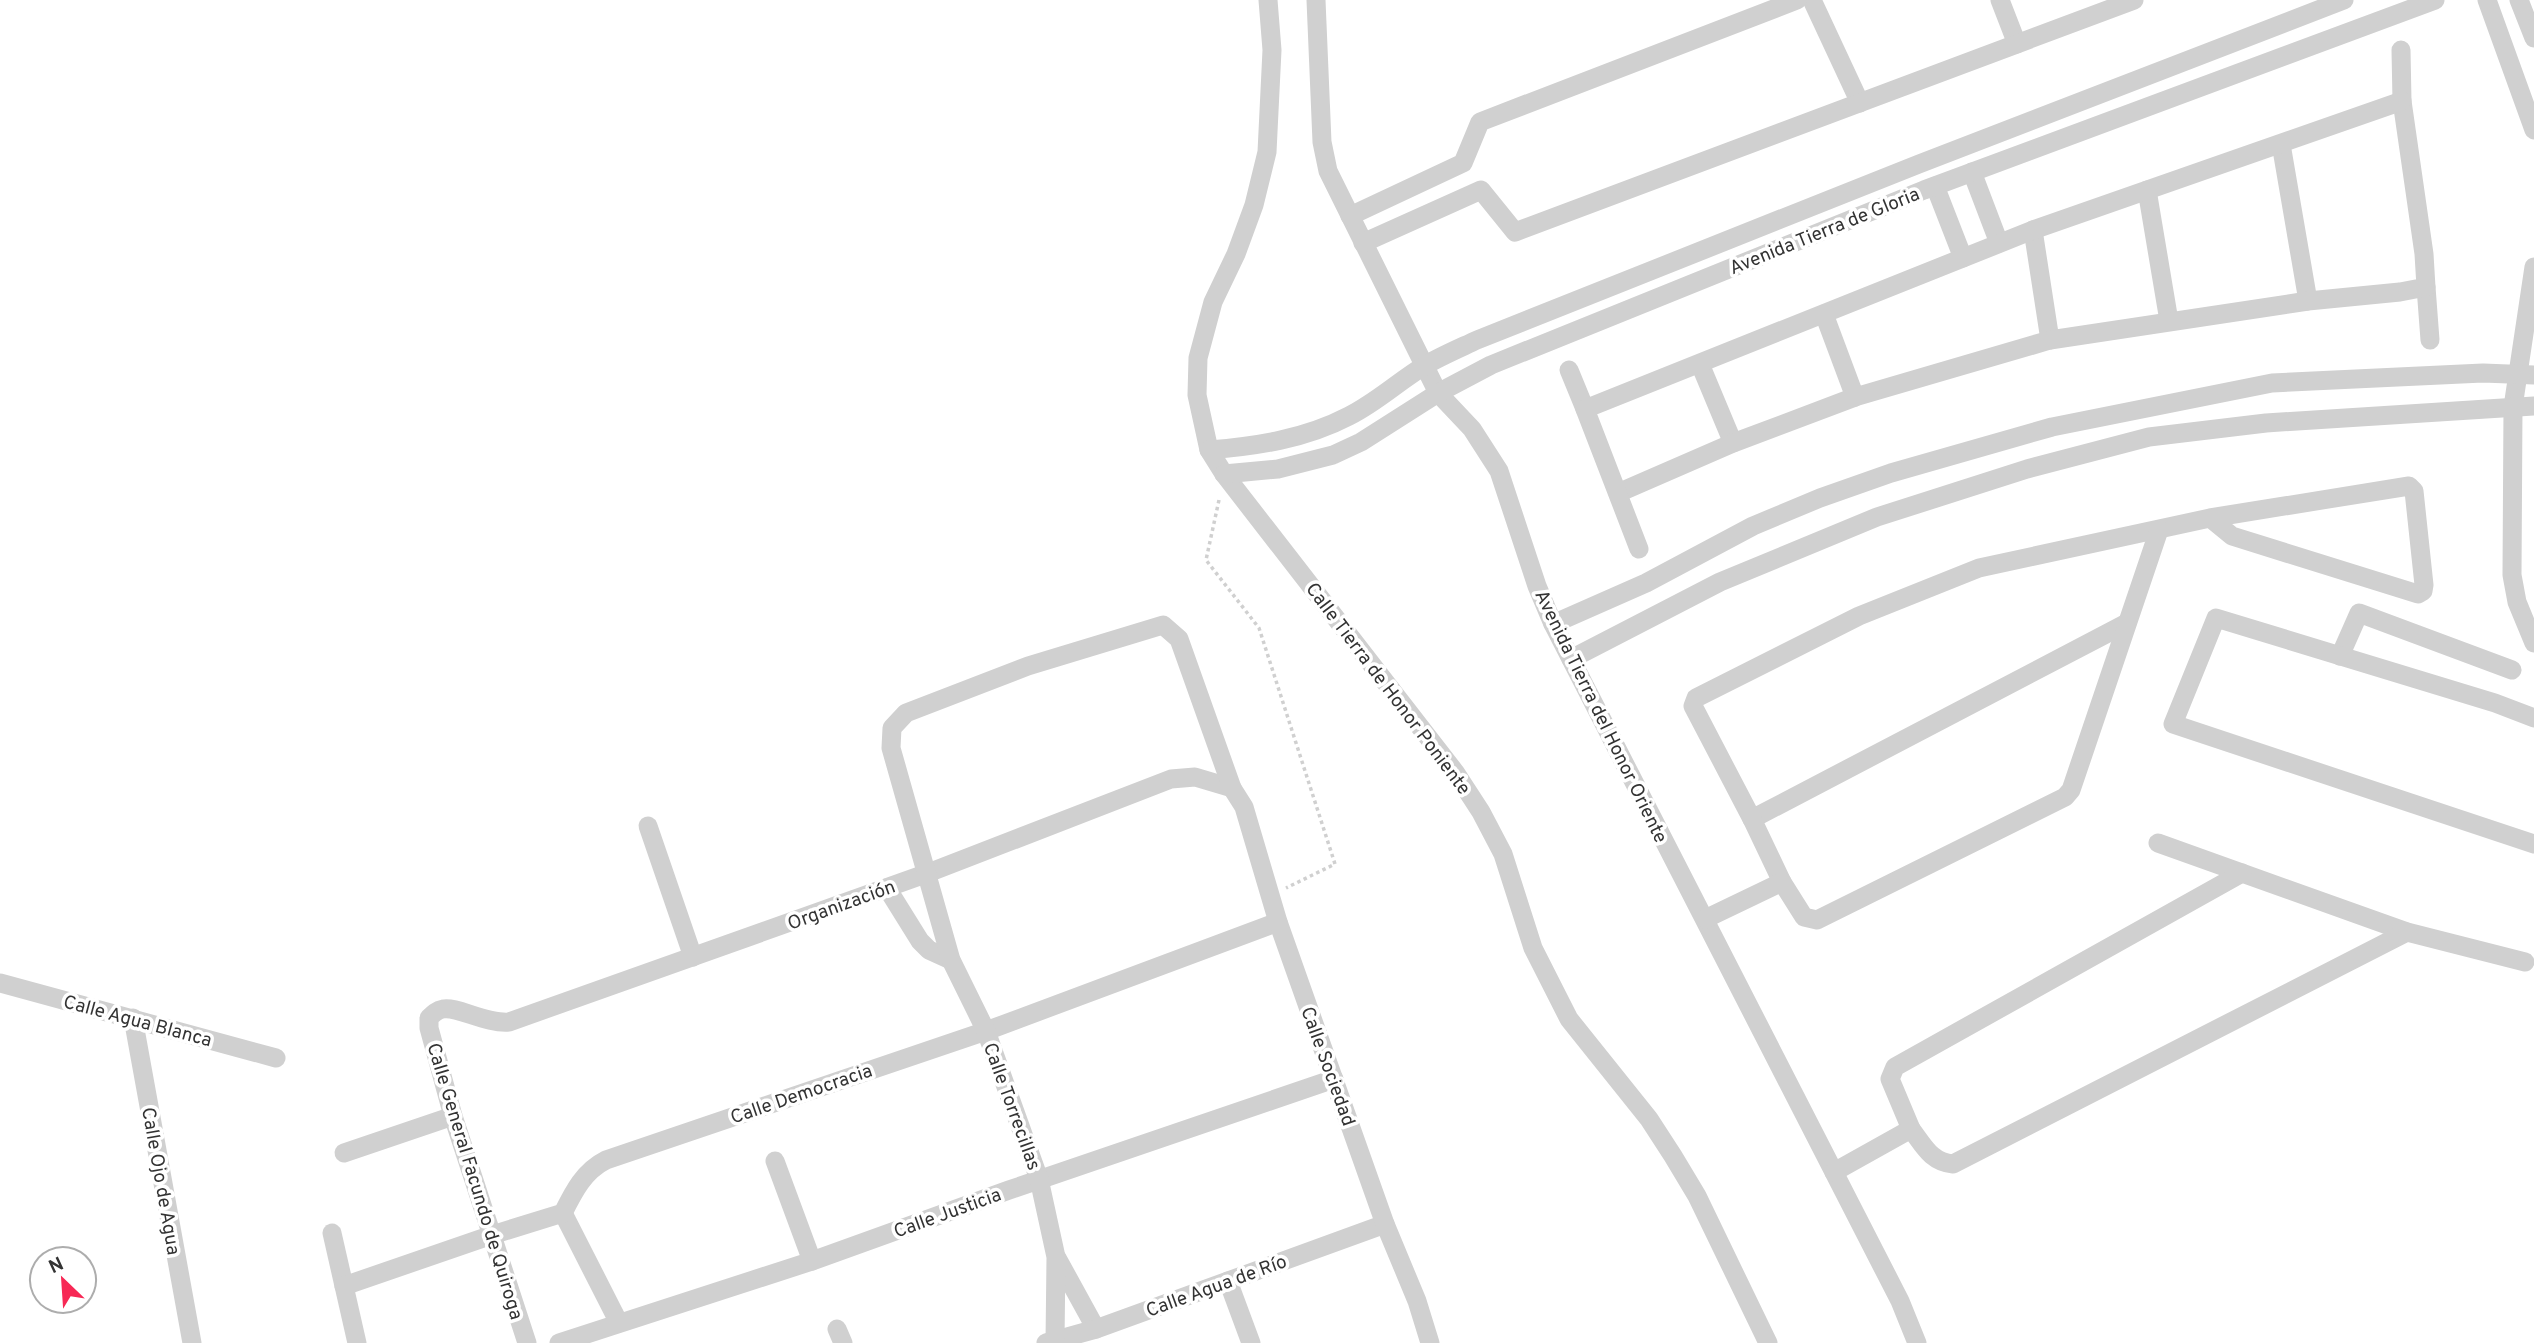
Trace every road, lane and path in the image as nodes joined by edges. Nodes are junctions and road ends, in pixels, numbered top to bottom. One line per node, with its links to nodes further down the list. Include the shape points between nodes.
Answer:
1 (1268, 0): 43 (street, Calle Tierra de Honor Poniente, via 1272,50 1267,152 1254,205 1213,302 1198,358 1197,395)
2 (1316, 0): 21 (street, Avenida Tierra del Honor Oriente, via 1324,157)
3 (1797, 0): 21 (street, via 1480,122 1463,163)
4 (1812, 0): 15 (street)
5 (2000, 0): 12 (street)
6 (2134, 0): 12 (street)
7 (2344, 0): 34 (street, Avenida Tierra de Gloria, via 1516,324)
8 (2435, 0): 18 (street, Avenida Tierra de Gloria)
9 (2487, 0): 16 (street)
10 (2519, 0): 11 (street)
11 (2534, 38)
12 (2018, 44): 15 (street)
13 (2400, 50): 14 (street)
14 (2402, 102): 17 (street); 27 (street)
15 (1860, 103): 23 (street, via 1515,232 1481,190)
16 (2534, 130)
17 (2281, 144): 20 (street); 28 (street)
18 (1972, 172): 19 (street, Avenida Tierra de Gloria); 24 (street)
19 (1935, 186): 25 (street); 37 (street, Avenida Tierra de Gloria, via 1490,365)
20 (2147, 190): 22 (street); 30 (street)
21 (1350, 216): 23 (street, Avenida Tierra del Honor Oriente)
22 (2033, 230): 24 (street); 31 (street)
23 (1363, 243): 34 (street, Avenida Tierra del Honor Oriente)
24 (1999, 243): 25 (street)
25 (1964, 258): 29 (street)
26 (2534, 267): 36 (street)
27 (2426, 287): 28 (street); 32 (street)
28 (2308, 301): 30 (street)
29 (1824, 314): 33 (street); 38 (street)
30 (2169, 321): 31 (street)
31 (2050, 340): 38 (street)
32 (2430, 340)
33 (1700, 363): 41 (street); 42 (street)
34 (1423, 366): 37 (street, Avenida Tierra del Honor Oriente); 43 (street, Avenida Tierra de Gloria, via 1347,418 1314,431 1256,446)
35 (1569, 370): 41 (street)
36 (2526, 374): 40 (street); 50 (street, via 2272,383 2052,426 1820,498)
37 (1438, 393): 44 (street, Avenida Tierra de Gloria, via 1332,455 1278,469); 50 (street, Avenida Tierra del Honor Oriente, via 1472,429 1499,471)
38 (1855, 397): 42 (street)
39 (2534, 406): 40 (street)
40 (2513, 407): 51 (street, via 2512,575 2517,602); 53 (street, via 2266,423 2149,437 2026,469 1877,517 1720,582)
41 (1585, 409): 45 (street)
42 (1733, 443): 45 (street)
43 (1209, 450): 44 (street, Calle Tierra de Honor Poniente)
44 (1224, 474): 66 (path, via 1206,560 1259,628 1335,864); 102 (street, Calle Tierra de Honor Poniente, via 1455,772 1481,812 1503,854 1533,948 1550,985 1569,1019 1673,1156)
45 (1618, 493): 48 (street)
46 (2210, 518): 46 (street, via 2413,488 2423,591 2417,594 2232,536); 47 (street)
47 (2159, 530): 49 (street); 58 (street, via 1979,568 1859,616 1696,698 1693,706)
48 (1639, 549)
49 (2127, 623): 58 (street); 64 (street, via 2065,797 1817,920 1804,917)
50 (1553, 624): 53 (street, Avenida Tierra del Honor Oriente)
51 (2534, 643)
52 (2340, 656): 55 (street, via 2359,613); 56 (street); 61 (street, via 2216,618 2173,724)
53 (1572, 659): 67 (street, Avenida Tierra del Honor Oriente)
54 (1028, 666): 57 (street, Calle Sociedad, via 1163,625 1179,639); 62 (street, Calle Torrecillas, via 906,713 892,728 891,748)
55 (2512, 670)
56 (2534, 718)
57 (1232, 788): 62 (street, Organización, via 1195,777 1171,779); 66 (street, Calle Sociedad, via 1244,807)
58 (1752, 819): 64 (street)
59 (648, 826): 70 (street)
60 (2158, 844): 63 (street)
61 (2534, 844)
62 (928, 873): 65 (street, Organización); 71 (street, Calle Torrecillas)
63 (2242, 873): 69 (street); 80 (street, via 1895,1067 1890,1079)
64 (1782, 883): 67 (street)
65 (887, 888): 70 (street, Organización); 71 (street, via 919,941)
66 (1271, 895): 68 (street, Calle Sociedad)
67 (1704, 919): 83 (street, Avenida Tierra del Honor Oriente)
68 (1278, 922): 76 (street, Calle Democracia); 78 (street, Calle Sociedad)
69 (2407, 932): 72 (street); 80 (street, via 1953,1164 1940,1163)
70 (693, 957): 75 (street, Organización, via 509,1022 448,1009)
71 (951, 960): 76 (street, Calle Torrecillas)
72 (2525, 962)
73 (0, 983): 74 (street, Calle Agua Blanca)
74 (133, 1018): 77 (street, Calle Agua Blanca); 96 (street, Calle Ojo de Agua)
75 (429, 1018): 79 (street, Calle General Facundo de Quiroga)
76 (986, 1031): 84 (street, Calle Torrecillas); 85 (street, Calle Democracia, via 606,1160 589,1170)
77 (276, 1058)
78 (1334, 1079): 84 (street, Calle Justicia); 86 (street, Calle Sociedad)
79 (453, 1116): 81 (street); 88 (street, Calle General Facundo de Quiroga)
80 (1910, 1129): 83 (street)
81 (344, 1153)
82 (775, 1161): 90 (street)
83 (1834, 1172): 103 (street, Avenida Tierra del Honor Oriente)
84 (1039, 1179): 89 (street, Calle Torrecillas); 90 (street, Calle Justicia)
85 (564, 1213): 88 (street); 93 (street)
86 (1385, 1224): 91 (street, Calle Agua de Río); 101 (street, Calle Sociedad)
87 (332, 1233): 92 (street)
88 (492, 1234): 92 (street); 98 (street, Calle General Facundo de Quiroga)
89 (1056, 1257): 94 (street, Calle Torrecillas); 95 (street, Calle Torrecillas)
90 (812, 1261): 93 (street, Calle Justicia)
91 (1228, 1281): 94 (street, Calle Agua de Río); 100 (street)
92 (344, 1286): 97 (street)
93 (619, 1324): 99 (street, Calle Justicia)
94 (1096, 1329): 95 (street, Calle Agua de Río)
95 (1052, 1342)
96 (192, 1343)
97 (357, 1343)
98 (527, 1343)
99 (559, 1343)
100 (1251, 1343)
101 (1430, 1343)
102 (1768, 1343)
103 (1917, 1343)

